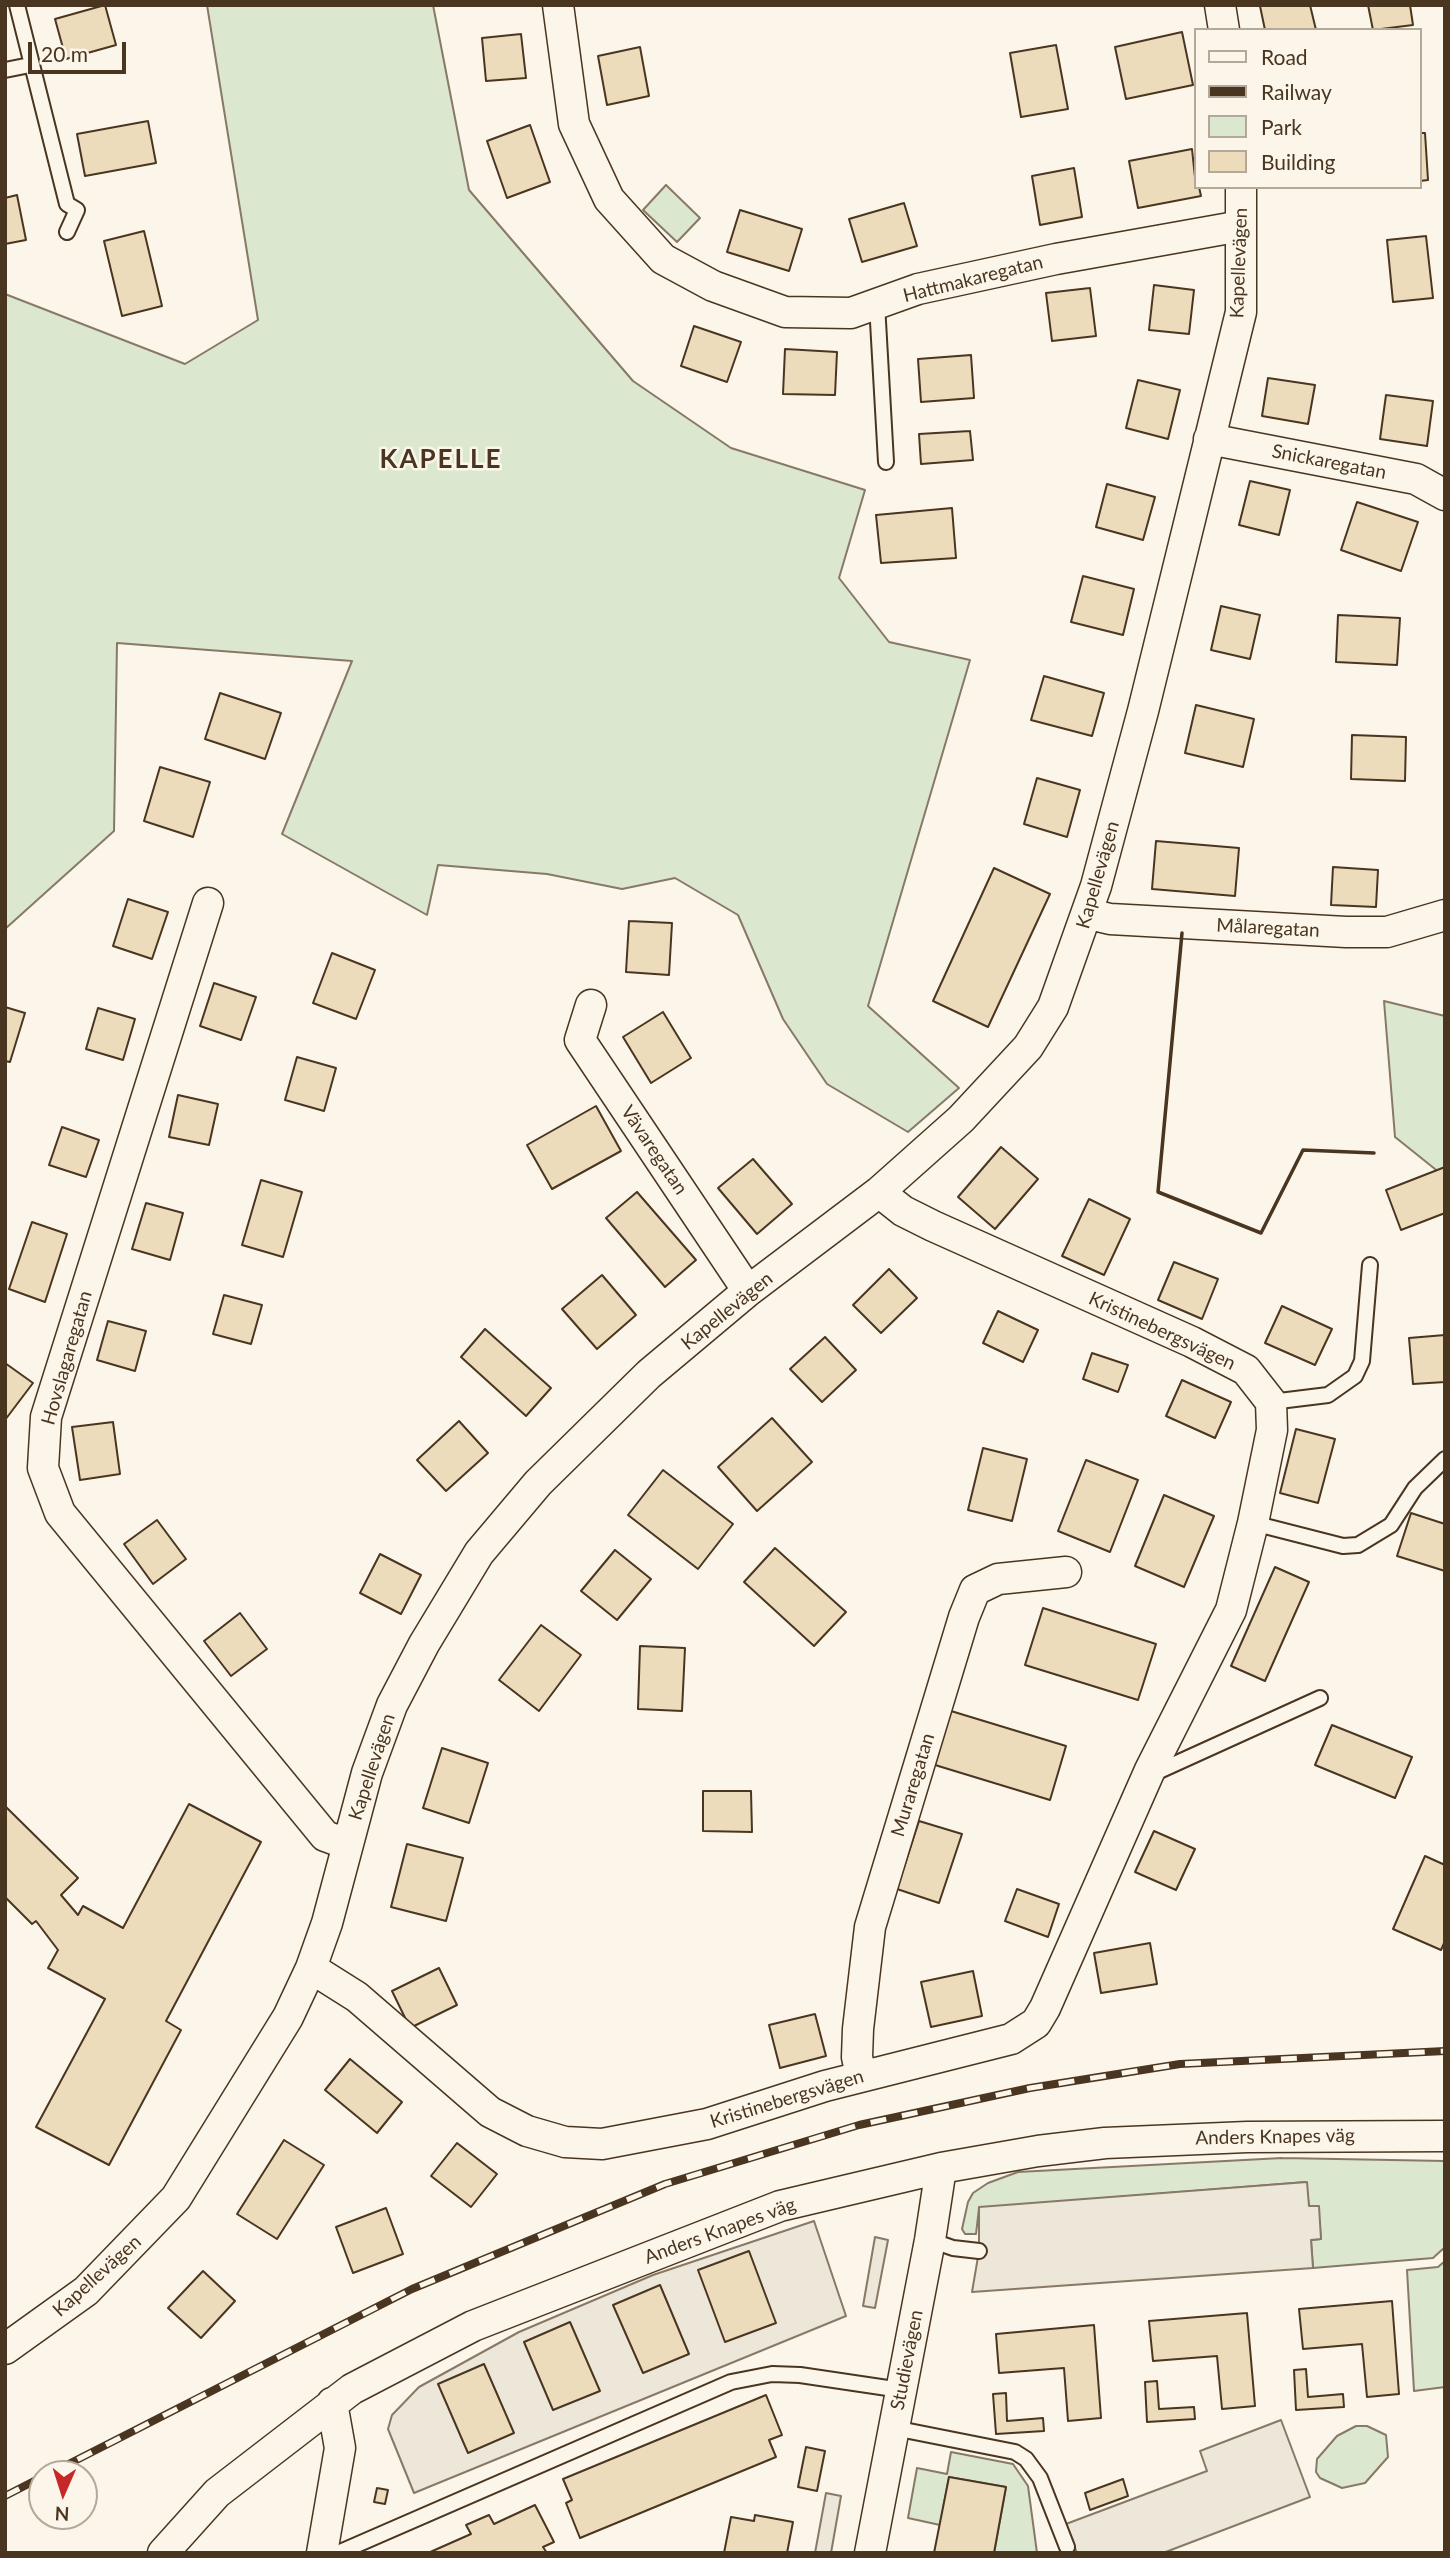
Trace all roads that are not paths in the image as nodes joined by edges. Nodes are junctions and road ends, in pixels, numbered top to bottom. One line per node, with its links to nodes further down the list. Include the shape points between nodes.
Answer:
1 (17, 5): 5 (lane)
2 (558, 5): 10 (street, Hattmakaregatan, via 574,124 608,199 663,259 713,286 785,312 851,313)
3 (1220, 5): 4 (street)
4 (1224, 28)
5 (30, 65): 6 (lane); 9 (lane, via 67,204 77,210)
6 (5, 70)
7 (1241, 189): 8 (street, Kapellevägen)
8 (1241, 226): 10 (street, Hattmakaregatan, via 1056,259 918,289); 11 (street, Kapellevägen, via 1241,312)
9 (67, 232)
10 (877, 304): 12 (lane)
11 (1209, 439): 13 (street, Snickaregatan, via 1416,479); 15 (street, Kapellevägen)
12 (886, 462)
13 (1445, 495)
14 (208, 903): 27 (street, Hovslagaregatan, via 46,1417 43,1468 60,1513 325,1836)
15 (1089, 914): 16 (street, Målaregatan, via 1110,919 1346,932 1387,932); 18 (street, Kapellevägen, via 1053,1007 1028,1047 961,1119)
16 (1445, 915)
17 (591, 1005): 20 (street, Vävaregatan, via 580,1040)
18 (879, 1192): 20 (street, Kapellevägen); 21 (street, Kristinebergsvägen, via 903,1211 983,1250 1246,1370)
19 (1370, 1265): 21 (lane, via 1362,1361 1355,1376 1328,1395)
20 (748, 1291): 27 (street, Kapellevägen, via 603,1417 538,1483 479,1553 392,1705)
21 (1271, 1402): 23 (street, Kristinebergsvägen, via 1272,1430)
22 (1445, 1459): 23 (lane, via 1415,1488 1391,1525 1357,1545 1343,1546)
23 (1254, 1523): 26 (street, Kristinebergsvägen, via 1231,1610)
24 (1066, 1572): 29 (street, Muraregatan, via 999,1579 975,1590 870,1927 858,2029)
25 (1320, 1698): 26 (lane, via 1157,1772)
26 (1150, 1770): 29 (street, Kristinebergsvägen, via 1036,2023 1011,2039)
27 (347, 1844): 28 (street, Kapellevägen)
28 (311, 1968): 29 (street, Kristinebergsvägen, via 357,1997 490,2112 527,2131 565,2142 602,2144 707,2124); 34 (street, Kapellevägen, via 288,2017 176,2198 86,2291)
29 (862, 2076)
30 (1445, 2136): 31 (street, Anders Knapes väg, via 1167,2139 1038,2151)
31 (941, 2168): 32 (street, Studievägen); 36 (street, Anders Knapes väg, via 779,2206 473,2326)
32 (930, 2240): 33 (lane); 35 (street, Studievägen)
33 (979, 2251)
34 (5, 2349)
35 (901, 2390): 37 (street, Studievägen); 41 (lane, via 800,2375 772,2374 731,2382)
36 (332, 2403): 39 (street, Anders Knapes väg, via 217,2493); 40 (street, via 340,2448)
37 (894, 2428): 38 (lane, via 1015,2452 1026,2459 1040,2478); 42 (street, Studievägen)
38 (1067, 2547)
39 (163, 2553)
40 (322, 2553)
41 (338, 2553)
42 (870, 2553)

